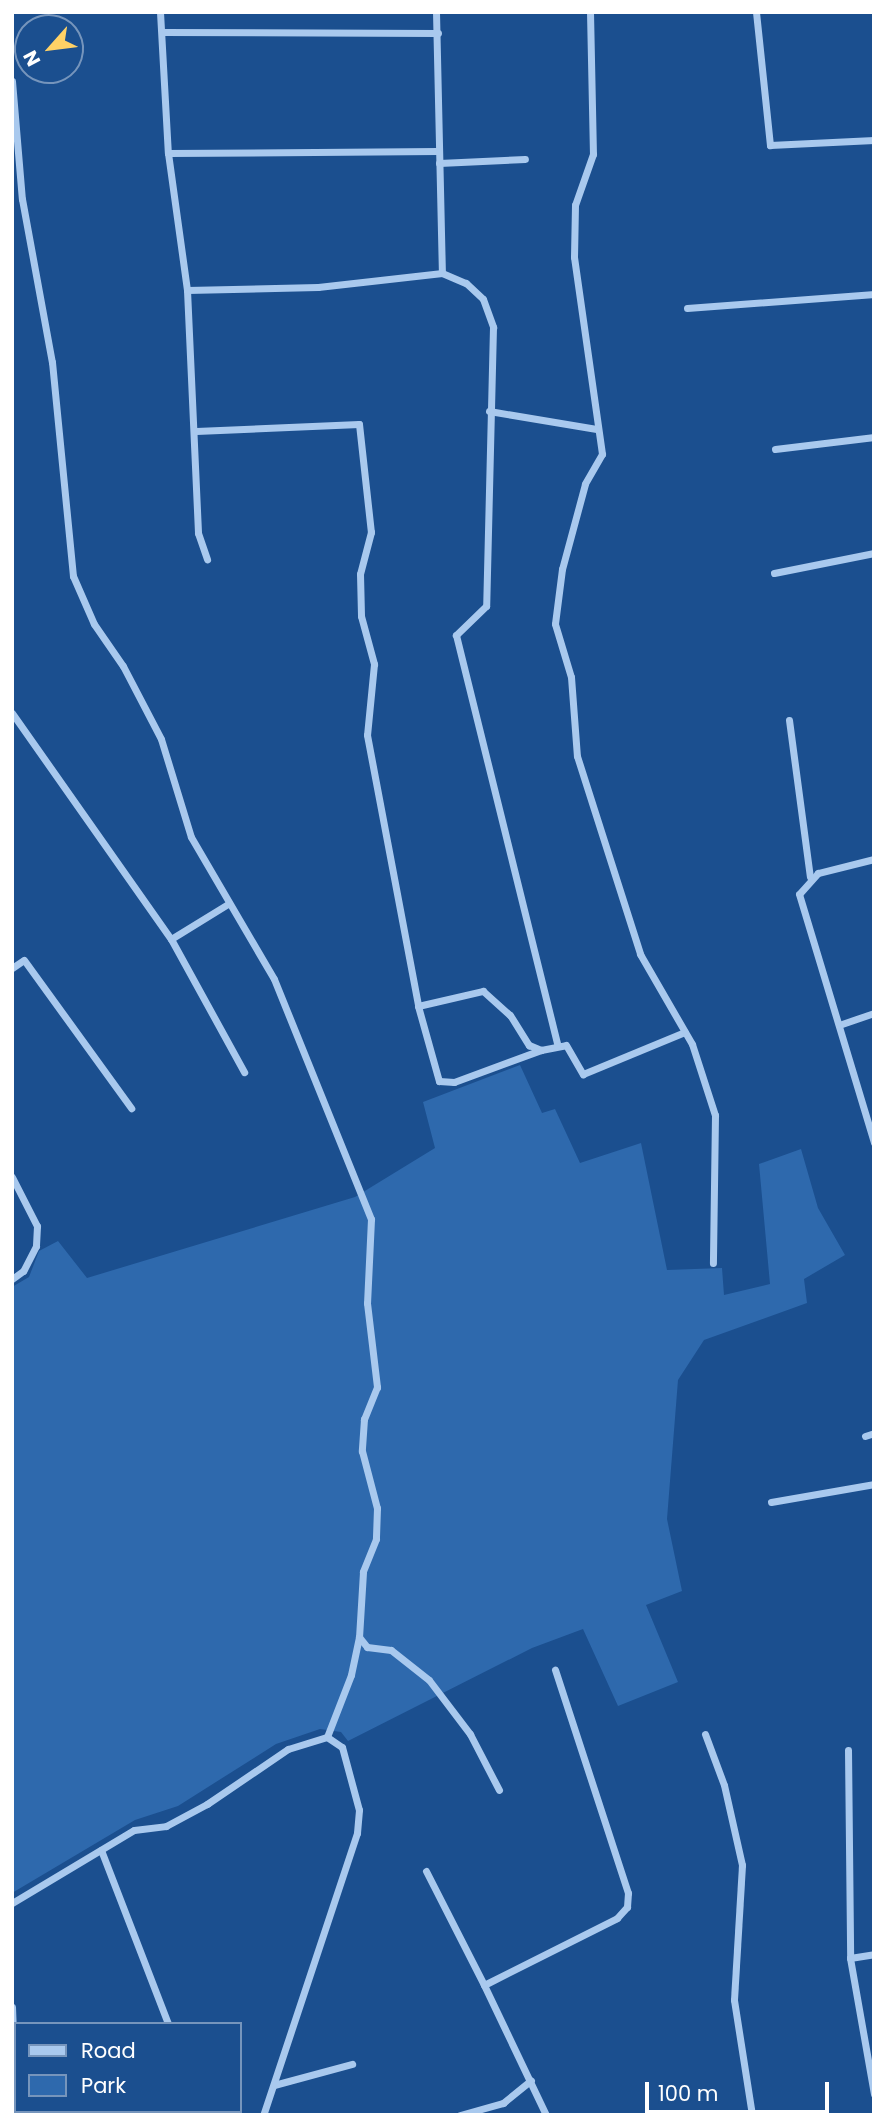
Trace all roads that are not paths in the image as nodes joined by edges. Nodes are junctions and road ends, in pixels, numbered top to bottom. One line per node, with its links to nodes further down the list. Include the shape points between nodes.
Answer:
1 (160, 12): 5 (street)
2 (436, 12): 6 (street)
3 (590, 12): 18 (street, via 593,154 575,205 573,257)
4 (757, 12): 8 (street, via 770,145)
5 (162, 32): 6 (street); 10 (street)
6 (438, 33): 9 (street)
7 (12, 81): 29 (street, via 22,199 51,362 73,576 94,624 123,666 160,739 191,837)
8 (874, 140)
9 (438, 151): 10 (street); 12 (street)
10 (168, 153): 14 (street)
11 (525, 159): 12 (street)
12 (439, 163): 13 (street)
13 (442, 273): 14 (street, via 318,287); 17 (street, via 466,283 482,299 493,327)
14 (187, 290): 19 (street)
15 (874, 294): 16 (street)
16 (687, 308)
17 (489, 411): 18 (street); 36 (street, via 486,606 456,635)
18 (597, 429): 35 (street, via 602,454 585,484 562,569 555,624 571,677 581,768 640,954)
19 (195, 430): 23 (street, via 198,533); 32 (street, via 359,424 371,532 360,574 361,616 374,664 367,735)
20 (874, 437): 21 (street)
21 (775, 449)
22 (874, 553): 24 (street)
23 (207, 559)
24 (774, 573)
25 (12, 713): 30 (street)
26 (789, 720): 28 (street)
27 (874, 859): 28 (street)
28 (810, 877): 34 (street, via 799,894)
29 (228, 904): 30 (street); 48 (street, via 274,979 371,1219 367,1303 377,1387 364,1419 362,1451 377,1508 376,1539 357,1602)
30 (171, 939): 38 (street)
31 (12, 968): 39 (street, via 24,960)
32 (418, 1006): 37 (street, via 483,991 510,1015 529,1045); 37 (street, via 439,1081 454,1082)
33 (874, 1013): 34 (street)
34 (839, 1025): 40 (street)
35 (685, 1032): 36 (street, via 583,1074 566,1045); 42 (street, via 715,1115)
36 (557, 1044): 37 (street)
37 (541, 1050)
38 (244, 1072)
39 (131, 1108)
40 (874, 1143)
41 (12, 1177): 43 (street, via 37,1226 37,1246 23,1272)
42 (713, 1264)
43 (12, 1279)
44 (874, 1433): 45 (street)
45 (865, 1436)
46 (874, 1484): 47 (street)
47 (771, 1502)
48 (359, 1637): 51 (street); 53 (street, via 367,1647 391,1650 429,1680 470,1734)
49 (555, 1670): 59 (street, via 628,1893 627,1907 617,1918)
50 (705, 1734): 70 (street, via 724,1785 742,1865 734,2000)
51 (327, 1737): 54 (street, via 288,1749 166,1826 134,1830); 65 (street, via 342,1747 351,1770 357,1833)
52 (848, 1751): 58 (street)
53 (499, 1790)
54 (101, 1850): 56 (street); 61 (street)
55 (426, 1871): 59 (street)
56 (12, 1903)
57 (874, 1954): 58 (street)
58 (850, 1958): 66 (street)
59 (484, 1985): 64 (street)
60 (12, 2007): 63 (street)
61 (167, 2022)
62 (352, 2064): 65 (street)
63 (13, 2076)
64 (531, 2080): 68 (street, via 503,2103); 69 (street)
65 (274, 2085): 67 (street)
66 (874, 2094)
67 (263, 2115)
68 (460, 2115)
69 (546, 2115)
70 (752, 2115)

